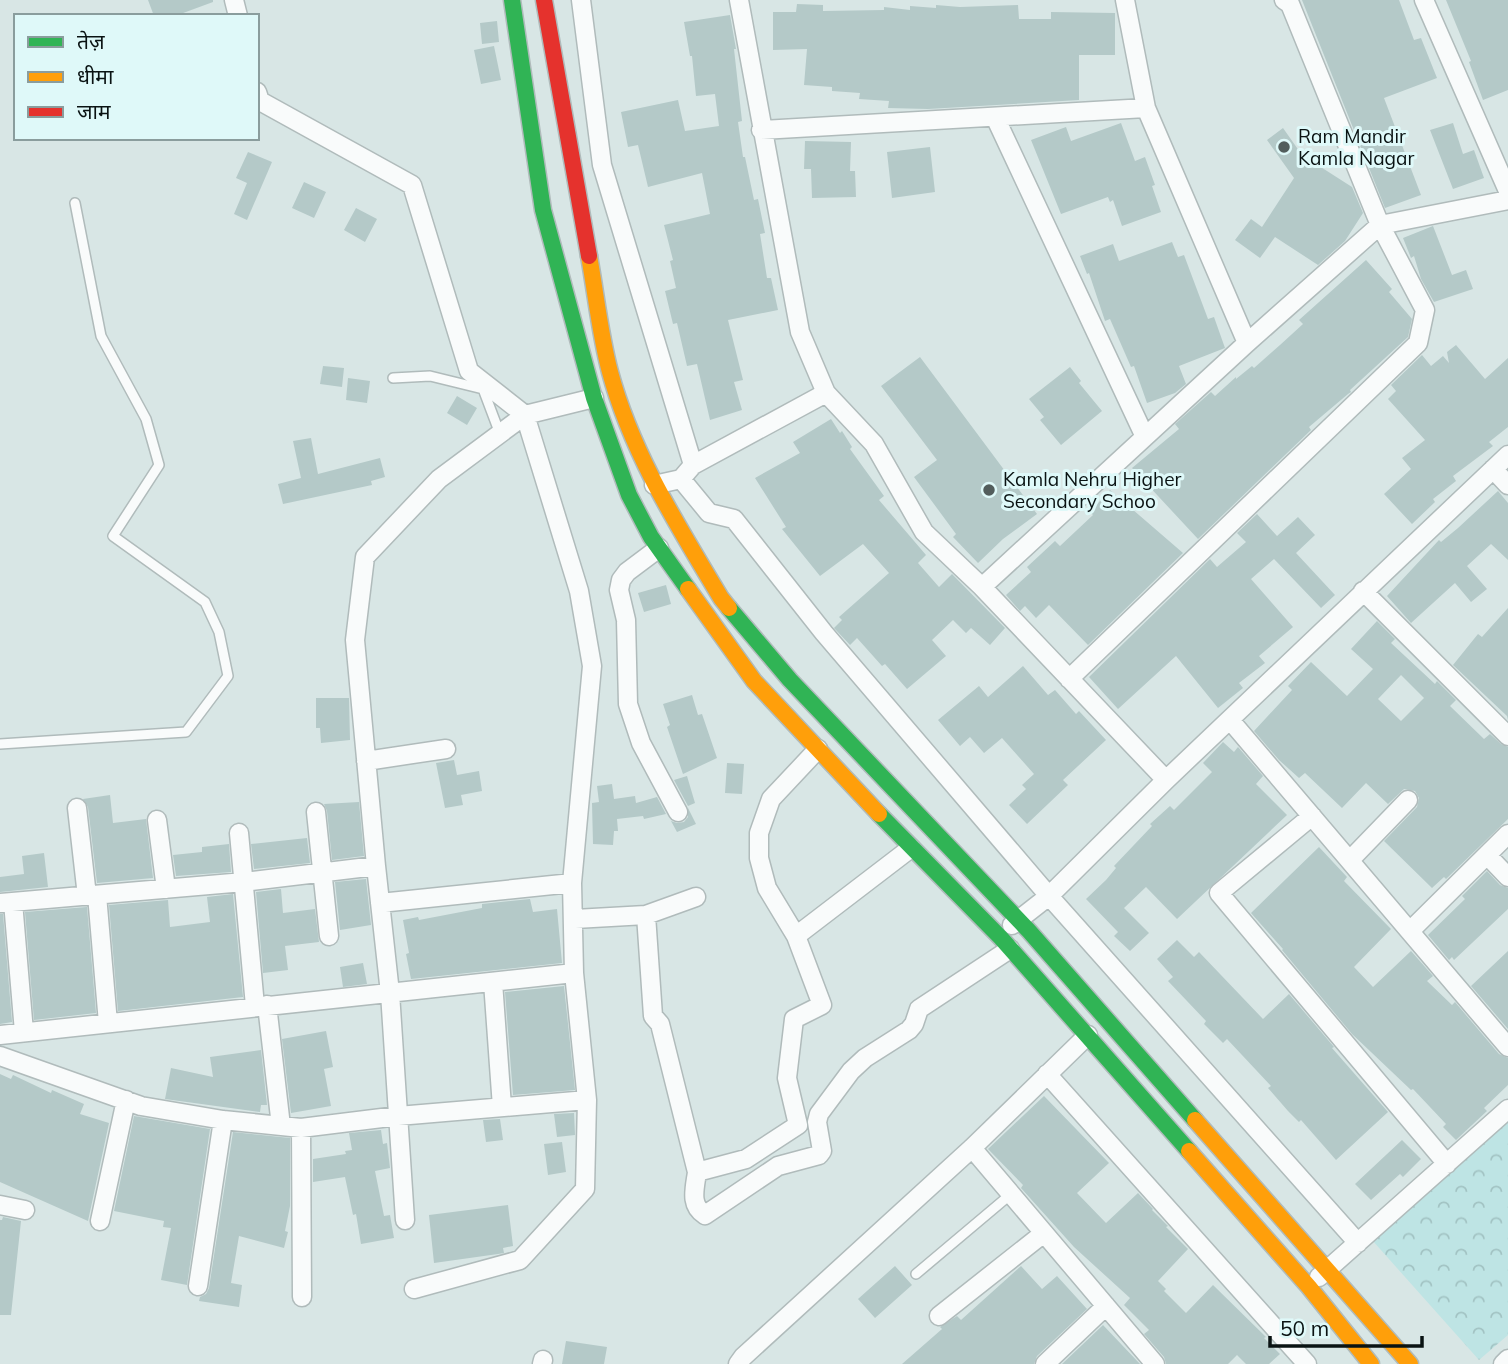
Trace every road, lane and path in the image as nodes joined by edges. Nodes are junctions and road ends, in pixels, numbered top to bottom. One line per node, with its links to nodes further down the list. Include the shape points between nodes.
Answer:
1 (512, 0): 19 (main road, via 543,210)
2 (544, 0): 27 (main road, via 610,372)
3 (580, 0): 24 (street, via 602,165)
4 (739, 0): 11 (street)
5 (1125, 0): 9 (street)
6 (1284, 0): 15 (street, via 1290,4)
7 (1424, 0): 12 (street)
8 (259, 98): 20 (street, via 412,185 469,371)
9 (1146, 108): 10 (street); 16 (street)
10 (995, 117): 11 (street); 22 (street)
11 (761, 130): 18 (street, via 800,332)
12 (1508, 191)
13 (1508, 200): 15 (street)
14 (75, 204): 35 (lane, via 101,336 146,419 159,465 113,536 205,603 219,632 228,676 186,732)
15 (1380, 225): 16 (street); 32 (street, via 1425,310 1418,343)
16 (1247, 343): 22 (street)
17 (393, 378): 21 (lane, via 430,376 483,390)
18 (826, 393): 24 (street); 30 (street, via 874,444 925,532)
19 (594, 398): 20 (street); 29 (main road, via 629,495)
20 (525, 415): 21 (street); 55 (street, via 579,591 592,666)
21 (500, 434): 38 (street, via 439,479 365,557 355,640)
22 (1145, 437): 30 (street)
23 (1508, 455): 25 (street)
24 (693, 465): 26 (street)
25 (1493, 469): 28 (street); 31 (street)
26 (681, 479): 27 (street); 58 (street, via 709,513 734,519 824,633)
27 (654, 485): 64 (main road, via 720,597 747,630)
28 (1508, 485)
29 (659, 548): 37 (main road, via 754,681); 43 (street, via 627,572 619,590 626,620 628,704 641,743)
30 (982, 587): 32 (street)
31 (1363, 591): 33 (street); 34 (street)
32 (1069, 680): 39 (street)
33 (1230, 720): 39 (street); 44 (street)
34 (1508, 736)
35 (0, 744)
36 (446, 749): 38 (street)
37 (818, 749): 48 (main road); 67 (street, via 771,799 759,833 761,873)
38 (366, 761): 51 (street)
39 (1166, 780): 58 (street)
40 (1408, 800): 50 (street)
41 (77, 808): 57 (street)
42 (316, 812): 52 (street)
43 (678, 812)
44 (1312, 816): 50 (street); 89 (street, via 1219,893)
45 (157, 820): 56 (street)
46 (239, 833): 54 (street)
47 (1508, 834): 49 (street)
48 (911, 848): 67 (street); 68 (main road)
49 (1487, 855): 53 (street); 65 (street)
50 (1350, 860): 65 (street)
51 (376, 866): 52 (street); 61 (street)
52 (322, 873): 54 (street); 66 (street)
53 (1508, 877)
54 (244, 882): 56 (street); 72 (street)
55 (572, 883): 61 (street); 63 (street)
56 (166, 889): 57 (street)
57 (92, 896): 60 (street); 73 (street)
58 (1049, 896): 64 (street); 97 (street)
59 (696, 897): 62 (street)
60 (6, 903): 74 (street)
61 (380, 903): 71 (street)
62 (646, 915): 63 (street); 90 (street, via 653,1016 660,1024)
63 (575, 919): 69 (street)
64 (1018, 920): 68 (street); 98 (main road)
65 (1410, 931): 77 (street)
66 (329, 936)
67 (796, 936): 90 (street, via 822,1005 794,1019 787,1078 798,1125 746,1159)
68 (1005, 942): 76 (main road); 90 (street, via 919,1009 909,1030 851,1070 821,1110 819,1155 778,1166 705,1215 694,1199)
69 (575, 972): 70 (street); 81 (street)
70 (493, 982): 71 (street); 82 (street)
71 (390, 993): 72 (street); 84 (street)
72 (261, 1006): 73 (street); 86 (street)
73 (108, 1023): 74 (street)
74 (24, 1032): 75 (street)
75 (0, 1035)
76 (1088, 1035): 79 (street); 101 (main road)
77 (1508, 1047)
78 (0, 1056): 80 (street)
79 (1047, 1074): 88 (street); 110 (street)
80 (126, 1100): 85 (street); 95 (street)
81 (587, 1100): 82 (street); 102 (street, via 585,1189 520,1260)
82 (502, 1107): 84 (street)
83 (1508, 1108): 89 (street)
84 (398, 1116): 87 (street); 94 (street)
85 (223, 1120): 86 (street); 100 (street)
86 (281, 1126): 87 (street)
87 (301, 1128): 103 (street)
88 (972, 1148): 91 (street); 107 (street)
89 (1447, 1164): 97 (street)
90 (697, 1172)
91 (1011, 1194): 96 (street); 99 (lane)
92 (0, 1205): 93 (street)
93 (25, 1210)
94 (405, 1220)
95 (100, 1221)
96 (1044, 1233): 104 (street); 105 (street)
97 (1358, 1243): 98 (street)
98 (1328, 1269): 101 (street); 112 (main road)
99 (916, 1274)
100 (198, 1286)
101 (1309, 1287): 111 (main road)
102 (414, 1289)
103 (302, 1297)
104 (1106, 1306): 108 (street); 109 (street)
105 (939, 1316)
106 (1508, 1359): 113 (street)
107 (738, 1364)
108 (1045, 1364)
109 (1156, 1364)
110 (1307, 1364)
111 (1371, 1364)
112 (1410, 1364)
113 (1503, 1364)

